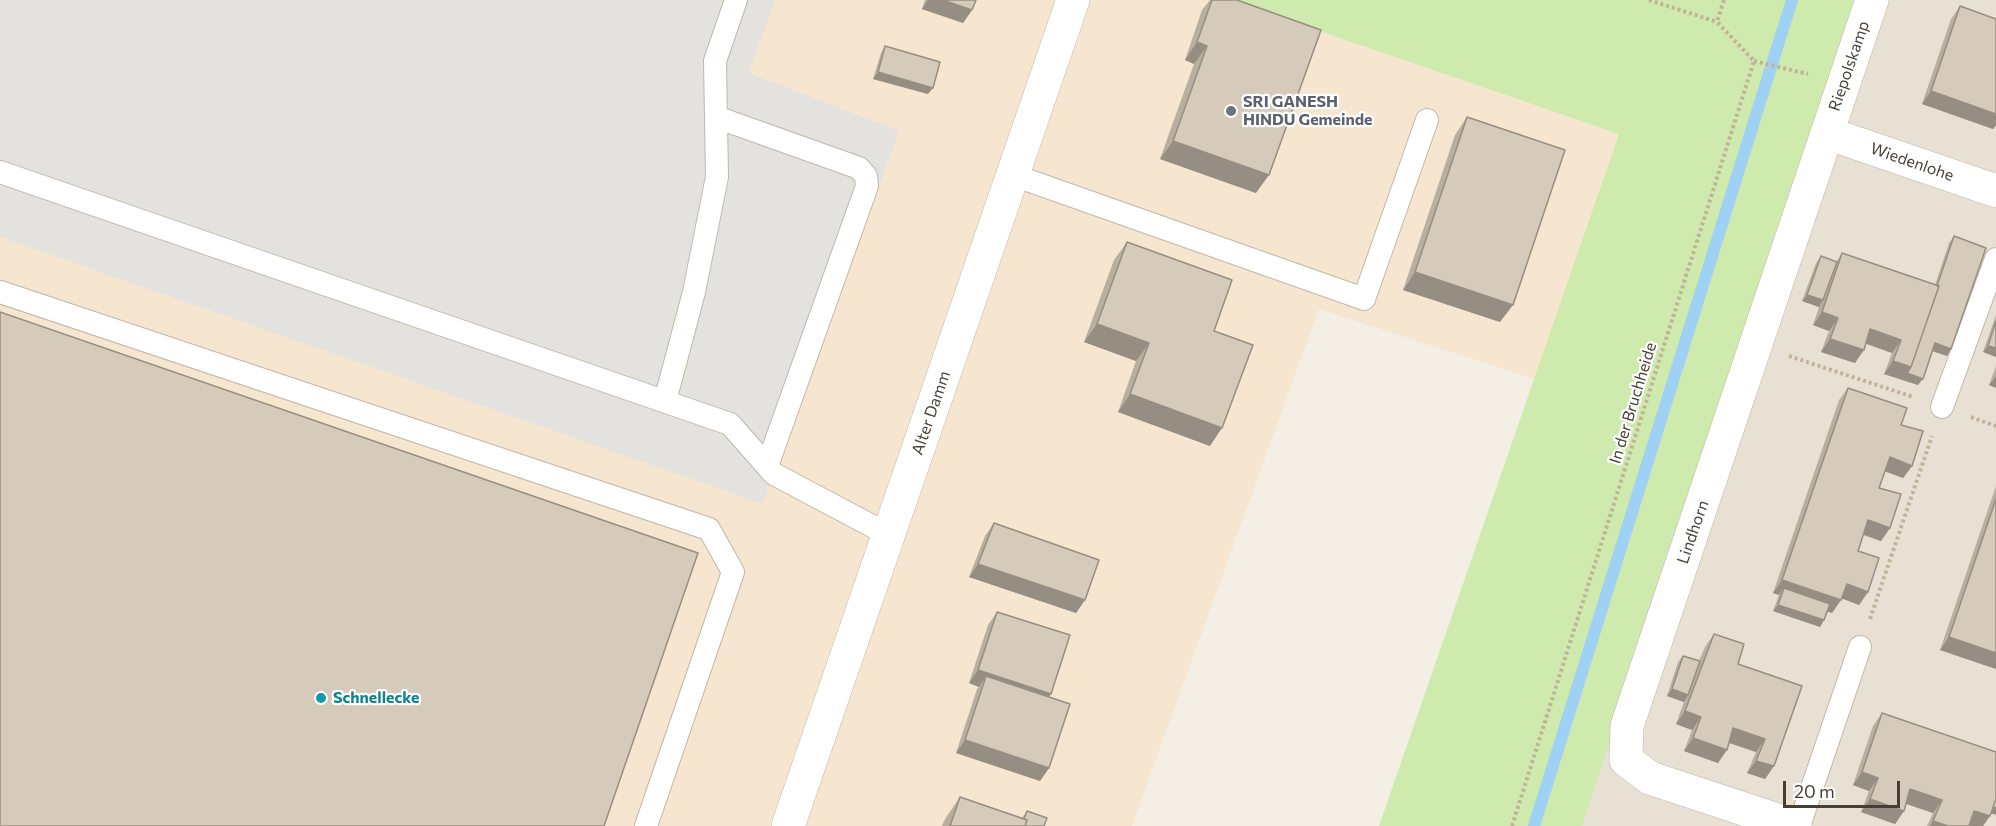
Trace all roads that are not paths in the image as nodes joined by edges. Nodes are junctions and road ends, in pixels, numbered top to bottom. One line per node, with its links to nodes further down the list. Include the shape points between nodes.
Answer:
1 (736, 0): 4 (lane, via 716,61)
2 (1073, 0): 8 (street, Alter Damm)
3 (1872, 0): 6 (street, Riepolskamp)
4 (716, 117): 12 (lane, via 717,177 694,292); 14 (lane, via 859,168 866,176 867,186)
5 (1427, 120): 8 (lane, via 1364,299)
6 (1827, 133): 9 (street, Wiedenlohe); 19 (street, Lindhorn, via 1627,726 1626,760 1650,778)
7 (0, 172): 12 (lane)
8 (1013, 175): 15 (street, Alter Damm)
9 (1996, 191)
10 (1996, 259): 13 (lane)
11 (0, 292): 17 (lane, via 709,529 733,572)
12 (665, 401): 14 (lane, via 730,424)
13 (1942, 407)
14 (767, 466): 15 (lane, via 774,474)
15 (889, 536): 18 (street, Alter Damm)
16 (1860, 646): 20 (lane)
17 (646, 826)
18 (788, 826)
19 (1794, 826)
20 (1799, 826)

